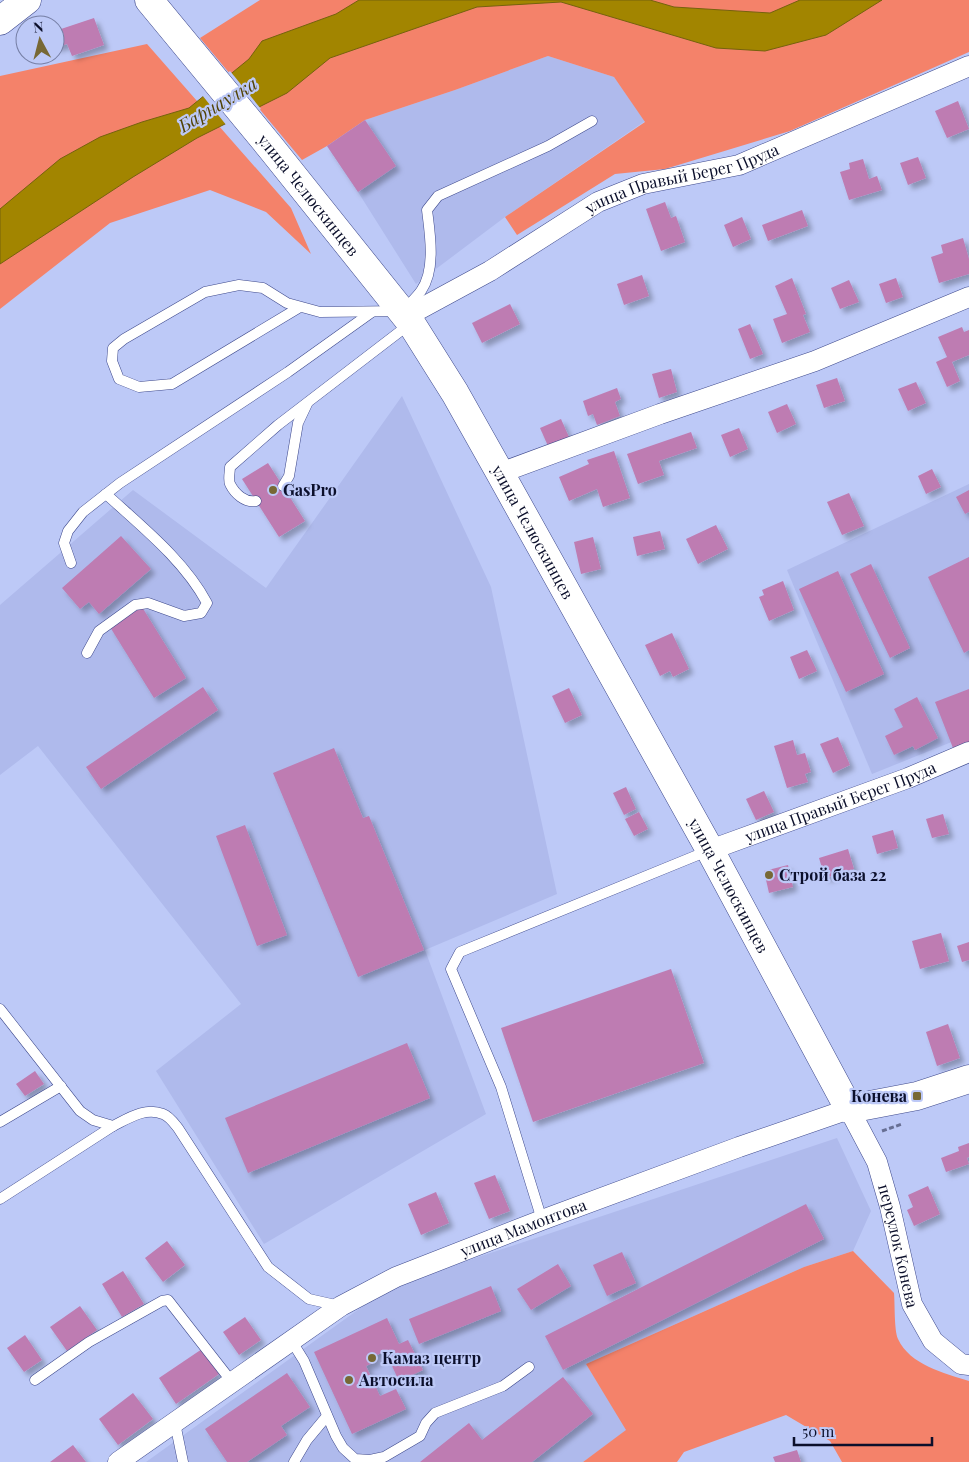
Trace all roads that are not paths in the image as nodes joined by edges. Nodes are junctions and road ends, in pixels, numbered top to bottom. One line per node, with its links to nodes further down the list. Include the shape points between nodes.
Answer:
1 (27, 0): 3 (main road)
2 (149, 0): 9 (main road, улица Челюскинцев)
3 (0, 21)
4 (969, 66): 9 (street, улица Правый Берег Пруда, via 739,165 643,184 598,202 490,271)
5 (592, 121): 9 (lane, via 548,146 438,196 427,210 431,256 426,281)
6 (969, 297): 11 (street, via 815,360)
7 (300, 307): 7 (lane, via 172,384 139,387 119,379 112,361 113,348 124,339 205,292 239,285 263,288); 8 (lane, via 320,312)
8 (372, 312): 9 (lane); 13 (lane)
9 (407, 317): 10 (lane); 11 (main road, улица Челюскинцев)
10 (308, 402): 12 (lane, via 298,423 289,476); 14 (lane, via 230,467 229,482 238,496)
11 (500, 473): 18 (main road, улица Челюскинцев)
12 (283, 486)
13 (106, 494): 15 (lane, via 83,512 68,531 64,543); 16 (lane, via 190,576 207,603 201,613 184,616 148,603 136,605 100,631)
14 (256, 501)
15 (71, 563)
16 (87, 654)
17 (969, 752): 18 (street, улица Правый Берег Пруда, via 908,778)
18 (710, 850): 22 (main road, улица Челюскинцев); 26 (lane, via 460,952 451,969 501,1087)
19 (0, 1009): 21 (lane)
20 (969, 1079): 22 (main road, улица Мамонтова, via 917,1096)
21 (61, 1086): 23 (lane); 24 (lane, via 80,1111 93,1120)
22 (849, 1109): 26 (street, улица Мамонтова); 29 (street, переулок Конева, via 877,1162 912,1304 933,1341 961,1364)
23 (0, 1122)
24 (114, 1126): 25 (lane); 27 (lane, via 140,1112 165,1114 178,1128 268,1267 309,1299)
25 (0, 1199)
26 (542, 1220): 27 (street, улица Мамонтова, via 396,1277)
27 (341, 1306): 28 (street, улица Мамонтова)
28 (291, 1340): 32 (street, улица Мамонтова); 33 (lane, via 304,1361)
29 (969, 1366)
30 (529, 1367): 33 (lane, via 503,1386 435,1412 420,1436 384,1457 355,1459 343,1448)
31 (35, 1380): 32 (lane, via 89,1342 168,1300)
32 (232, 1382): 34 (street, улица Мамонтова)
33 (327, 1416): 37 (lane)
34 (174, 1422): 35 (street, улица Мамонтова); 36 (lane)
35 (118, 1462)
36 (183, 1462)
37 (294, 1462)

